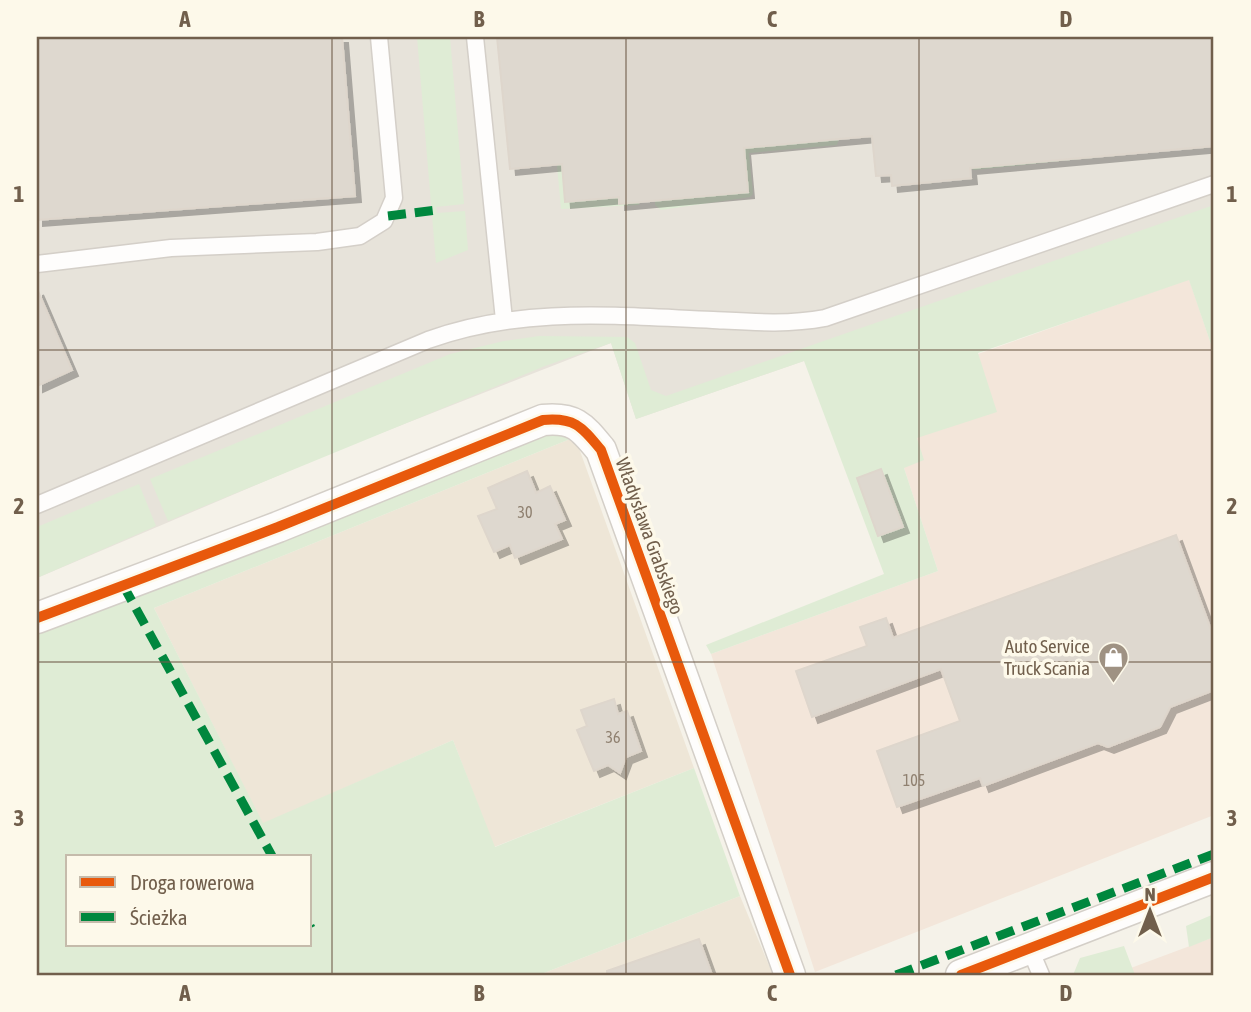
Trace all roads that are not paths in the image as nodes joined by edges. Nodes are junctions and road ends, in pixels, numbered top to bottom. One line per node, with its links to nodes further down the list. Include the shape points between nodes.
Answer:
1 (379, 37): 4 (lane, via 394,189 388,216 372,232 317,242 171,248)
2 (475, 37): 5 (lane)
3 (1214, 184): 5 (lane, via 825,318 773,323 570,314)
4 (37, 264)
5 (504, 320): 6 (lane, via 428,340)
6 (37, 505)
7 (37, 618): 10 (street, Władysława Grabskiego, via 543,420 562,418 582,428 601,450)
8 (1214, 877): 9 (street)
9 (1036, 962): 11 (street)
10 (790, 975)
11 (961, 975)

